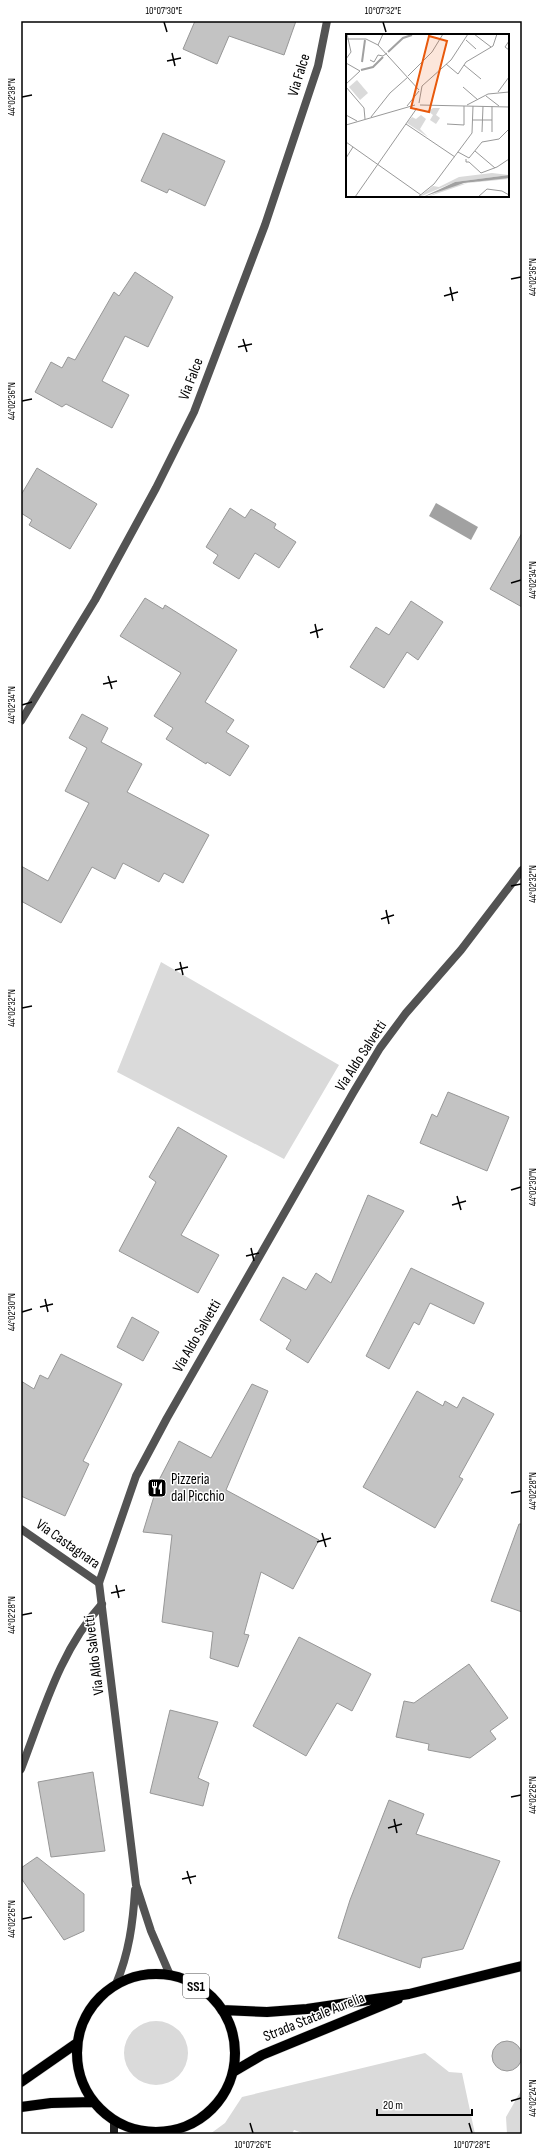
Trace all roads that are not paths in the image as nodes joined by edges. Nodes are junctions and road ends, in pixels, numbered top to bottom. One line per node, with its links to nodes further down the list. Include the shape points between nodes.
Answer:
1 (327, 21): 2 (street, Via Falce, via 318,66 267,217 194,412 95,600)
2 (21, 721)
3 (522, 870): 5 (street, Via Aldo Salvetti, via 461,950 406,1013 352,1093 136,1476)
4 (21, 1529): 5 (street, Via Castagnara)
5 (99, 1583): 6 (street, Via Aldo Salvetti)
6 (102, 1604): 7 (street, via 84,1624 72,1644); 8 (street, Via Aldo Salvetti)
7 (21, 1769)
8 (136, 1885): 10 (street, Via Aldo Salvetti, via 151,1932); 11 (street, Via Aldo Salvetti, via 132,1929 124,1964)
9 (522, 1966): 12 (main road, Strada Statale Aurelia / SS1)
10 (170, 1975): 11 (main road, SS1, via 151,1974 133,1977); 13 (main road, SS1, via 190,1981 208,1994)
11 (116, 1984): 14 (main road, SS1, via 97,2000 84,2019)
12 (408, 1994): 13 (main road, Strada Statale Aurelia / SS1, via 307,2009 268,2012); 15 (main road, Strada Statale Aurelia / SS1, via 262,2054)
13 (222, 2010): 15 (main road, SS1, via 232,2029 235,2050)
14 (77, 2043): 16 (main road); 17 (main road, SS1, via 77,2064 82,2084)
15 (233, 2072): 20 (main road, SS1, via 223,2094 206,2113 185,2126)
16 (21, 2082)
17 (93, 2102): 18 (main road); 19 (main road, SS1)
18 (21, 2107)
19 (114, 2120): 20 (main road, SS1, via 136,2130); 21 (main road)
20 (160, 2133)
21 (114, 2134)

